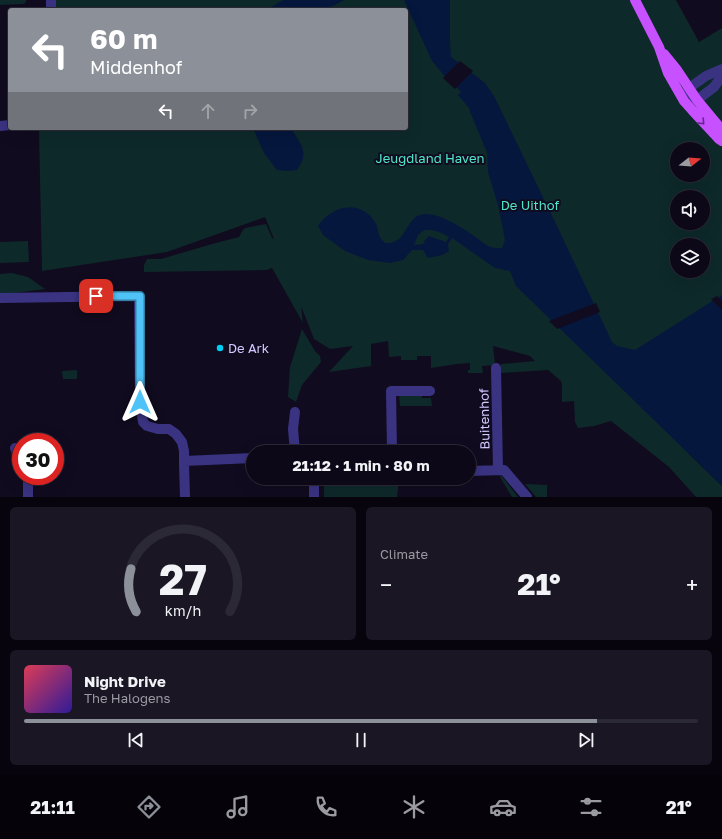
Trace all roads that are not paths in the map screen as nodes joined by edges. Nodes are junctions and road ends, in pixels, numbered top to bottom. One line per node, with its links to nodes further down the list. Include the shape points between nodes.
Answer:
1 (635, 0): 2 (main road)
2 (658, 47): 5 (main road); 7 (main road, via 668,73)
3 (722, 69): 5 (street)
4 (722, 76): 6 (street, via 714,87)
5 (689, 88): 6 (main road); 7 (street)
6 (697, 100): 7 (street); 8 (main road)
7 (684, 101): 9 (main road, one-way to 9)
8 (722, 130)
9 (722, 141)
10 (0, 298): 17 (street, via 140,296 140,402 143,422 147,426 169,429 176,434 182,442)
11 (496, 368): 18 (street, Buitenhof)
12 (430, 391): 15 (street, via 391,391)
13 (295, 412): 14 (street)
14 (294, 445)
15 (392, 445)
16 (246, 458): 17 (street)
17 (184, 461): 23 (street)
18 (498, 470): 19 (street); 25 (street, via 504,470)
19 (476, 471)
20 (28, 485): 22 (street)
21 (314, 485): 24 (street)
22 (28, 497)
23 (186, 497)
24 (314, 497)
25 (527, 497)

